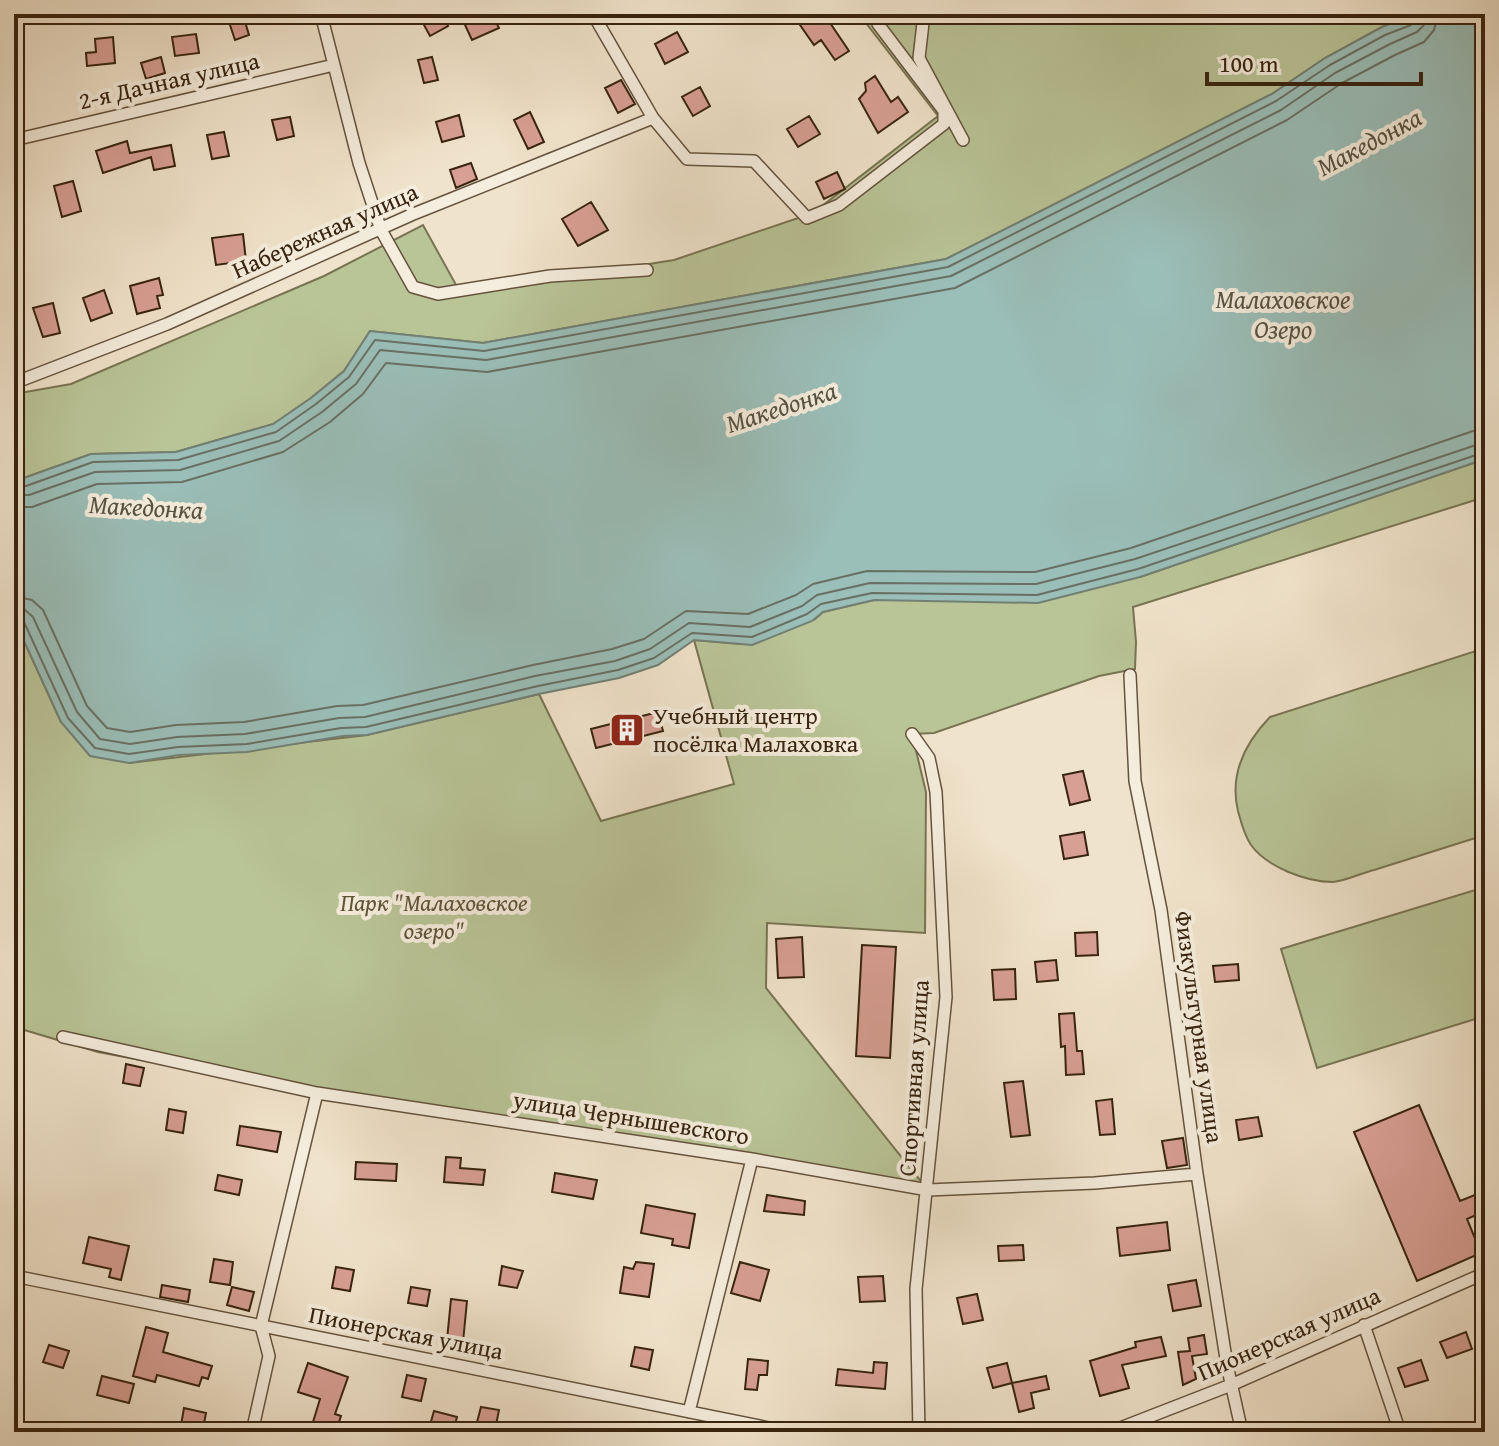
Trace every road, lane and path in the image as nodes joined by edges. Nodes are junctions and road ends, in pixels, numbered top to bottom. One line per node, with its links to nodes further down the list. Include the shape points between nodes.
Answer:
1 (321, 14): 5 (street)
2 (593, 14): 6 (street)
3 (924, 14): 8 (street, via 919,58)
4 (878, 24): 6 (street, via 944,111 944,124 839,205 807,218 754,161 687,159)
5 (334, 65): 7 (street, 2-я Дачная улица); 9 (street)
6 (653, 118): 9 (street, Набережная улица)
7 (14, 140)
8 (963, 140)
9 (381, 230): 10 (street, via 413,287 438,294 550,276); 11 (street, Набережная улица, via 167,324)
10 (647, 270)
11 (14, 383)
12 (1130, 675): 17 (street, Физкультурная улица, via 1135,781 1161,910)
13 (912, 734): 18 (street, Спортивная улица, via 929,758 936,792 946,997)
14 (63, 1037): 15 (street, улица Чернышевского)
15 (317, 1093): 16 (street, улица Чернышевского); 22 (street)
16 (752, 1159): 18 (street, улица Чернышевского); 24 (street)
17 (1197, 1174): 18 (street, улица Чернышевского); 23 (street, Физкультурная улица)
18 (928, 1190): 29 (street, Спортивная улица, via 916,1289)
19 (1485, 1273): 21 (street, Пионерская улица)
20 (14, 1276): 22 (street, Пионерская улица)
21 (1364, 1325): 23 (street, Пионерская улица); 32 (street)
22 (261, 1326): 24 (street, Пионерская улица); 27 (street, via 269,1356)
23 (1231, 1385): 30 (street, Пионерская улица); 31 (street, Физкультурная улица)
24 (689, 1412): 28 (street, Пионерская улица)
25 (14, 1425): 26 (street)
26 (38, 1432)
27 (252, 1432)
28 (789, 1432)
29 (919, 1432)
30 (1110, 1432)
31 (1242, 1432)
32 (1400, 1432)

